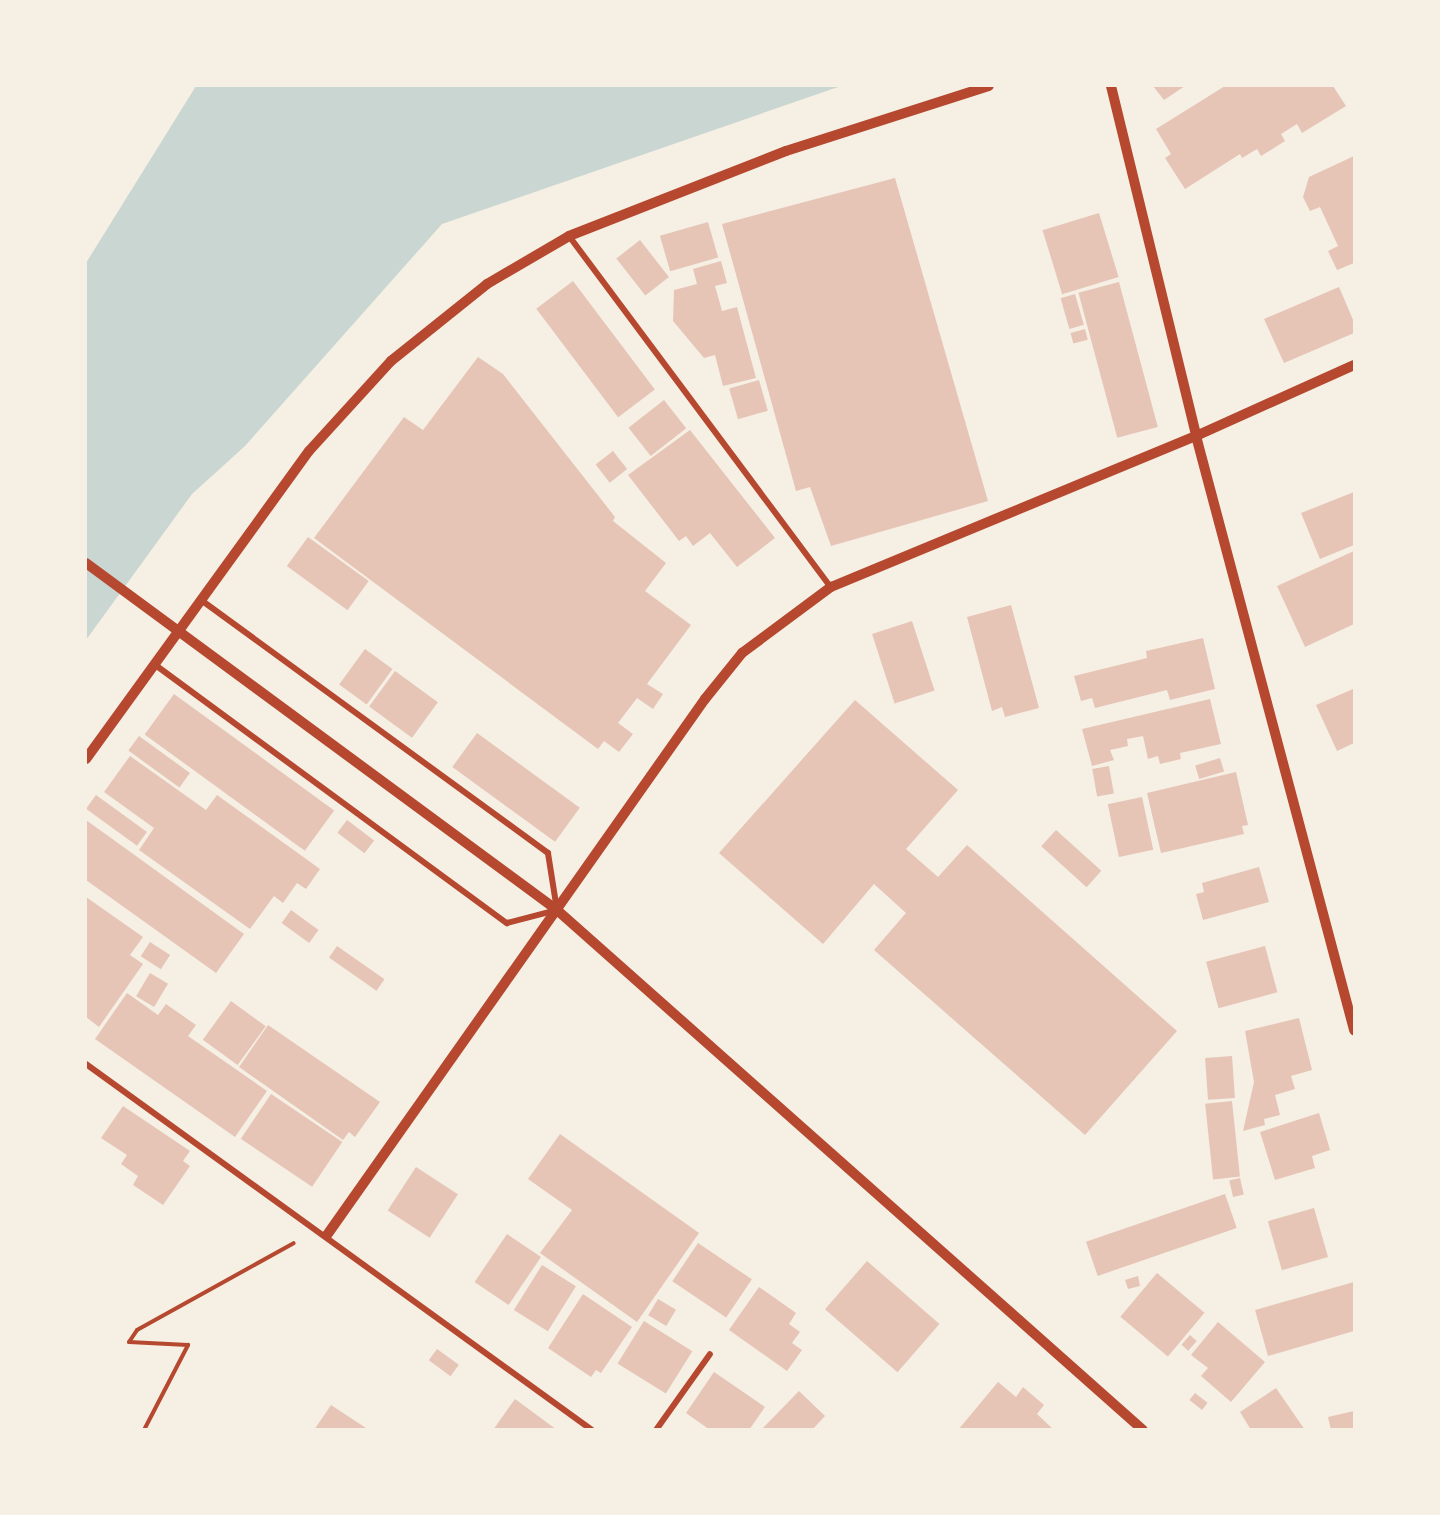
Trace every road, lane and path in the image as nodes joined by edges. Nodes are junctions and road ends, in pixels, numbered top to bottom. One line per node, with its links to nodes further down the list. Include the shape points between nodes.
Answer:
1 (989, 86): 3 (street, via 786,151)
2 (1112, 86): 5 (street)
3 (569, 236): 7 (street); 8 (street, via 487,284 392,361 309,451)
4 (1354, 364): 5 (street)
5 (1196, 436): 7 (street); 12 (street)
6 (86, 563): 11 (street, via 354,756)
7 (831, 587): 11 (street, via 742,653 705,699)
8 (201, 600): 9 (street); 11 (street, via 548,853)
9 (154, 664): 10 (street); 11 (street, via 507,922)
10 (86, 759)
11 (557, 910): 15 (street); 20 (street)
12 (1354, 1030)
13 (86, 1064): 14 (street)
14 (310, 1222): 15 (street); 17 (path, via 292,1245 137,1330 129,1342 188,1345)
15 (327, 1235): 18 (street)
16 (710, 1354): 19 (street)
17 (144, 1430)
18 (592, 1430)
19 (656, 1430)
20 (1143, 1430)

